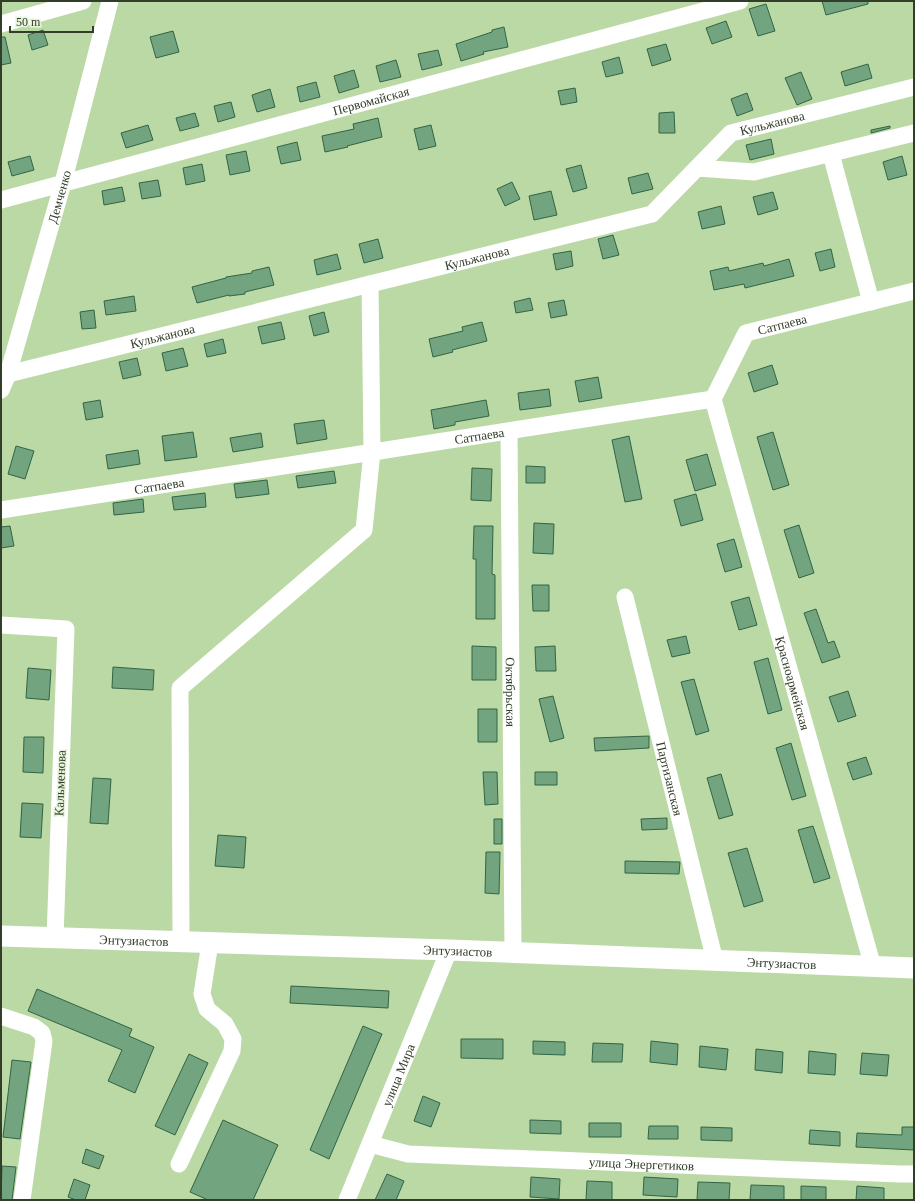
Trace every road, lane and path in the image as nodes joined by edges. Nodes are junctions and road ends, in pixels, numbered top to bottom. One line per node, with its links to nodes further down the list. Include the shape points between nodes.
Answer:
1 (84, 1): 4 (street)
2 (110, 1): 9 (street, Демченко)
3 (740, 1): 9 (street, Первомайская)
4 (1, 24)
5 (914, 87): 8 (street, Кульжанова, via 732,133)
6 (914, 134): 7 (street)
7 (831, 154): 8 (street, via 754,172); 13 (street)
8 (697, 168): 11 (street, Кульжанова, via 652,214)
9 (63, 183): 10 (street, Первомайская); 14 (street, Демченко)
10 (1, 200)
11 (370, 284): 14 (street, Кульжанова); 18 (street)
12 (914, 291): 13 (street, Сатпаева)
13 (871, 302): 16 (street, Сатпаева, via 746,333)
14 (8, 374): 15 (street, Демченко)
15 (1, 390)
16 (713, 399): 17 (street, Сатпаева); 29 (street, Красноармейская)
17 (509, 431): 18 (street, Сатпаева); 27 (street, Октябрьская)
18 (372, 452): 19 (street, Сатпаева); 24 (street, via 364,530 180,688)
19 (1, 510)
20 (625, 597): 28 (street, Партизанская)
21 (1, 625): 23 (street, Кальменова, via 66,629)
22 (1, 936): 23 (main road, Энтузиастов)
23 (55, 938): 24 (main road, Энтузиастов)
24 (181, 942): 25 (main road, Энтузиастов)
25 (210, 943): 26 (main road, Энтузиастов); 33 (street, via 202,994 207,1009 225,1024 233,1039 232,1051)
26 (449, 950): 27 (main road, Энтузиастов); 32 (street, улица Мира)
27 (513, 952): 28 (main road, Энтузиастов)
28 (715, 961): 29 (main road, Энтузиастов)
29 (874, 967): 30 (main road, Энтузиастов)
30 (914, 968)
31 (1, 1016): 35 (street, via 34,1027 42,1033 44,1041)
32 (370, 1144): 34 (street, улица Энергетиков, via 408,1154); 36 (street, улица Мира)
33 (179, 1164)
34 (914, 1174)
35 (22, 1200)
36 (347, 1200)

